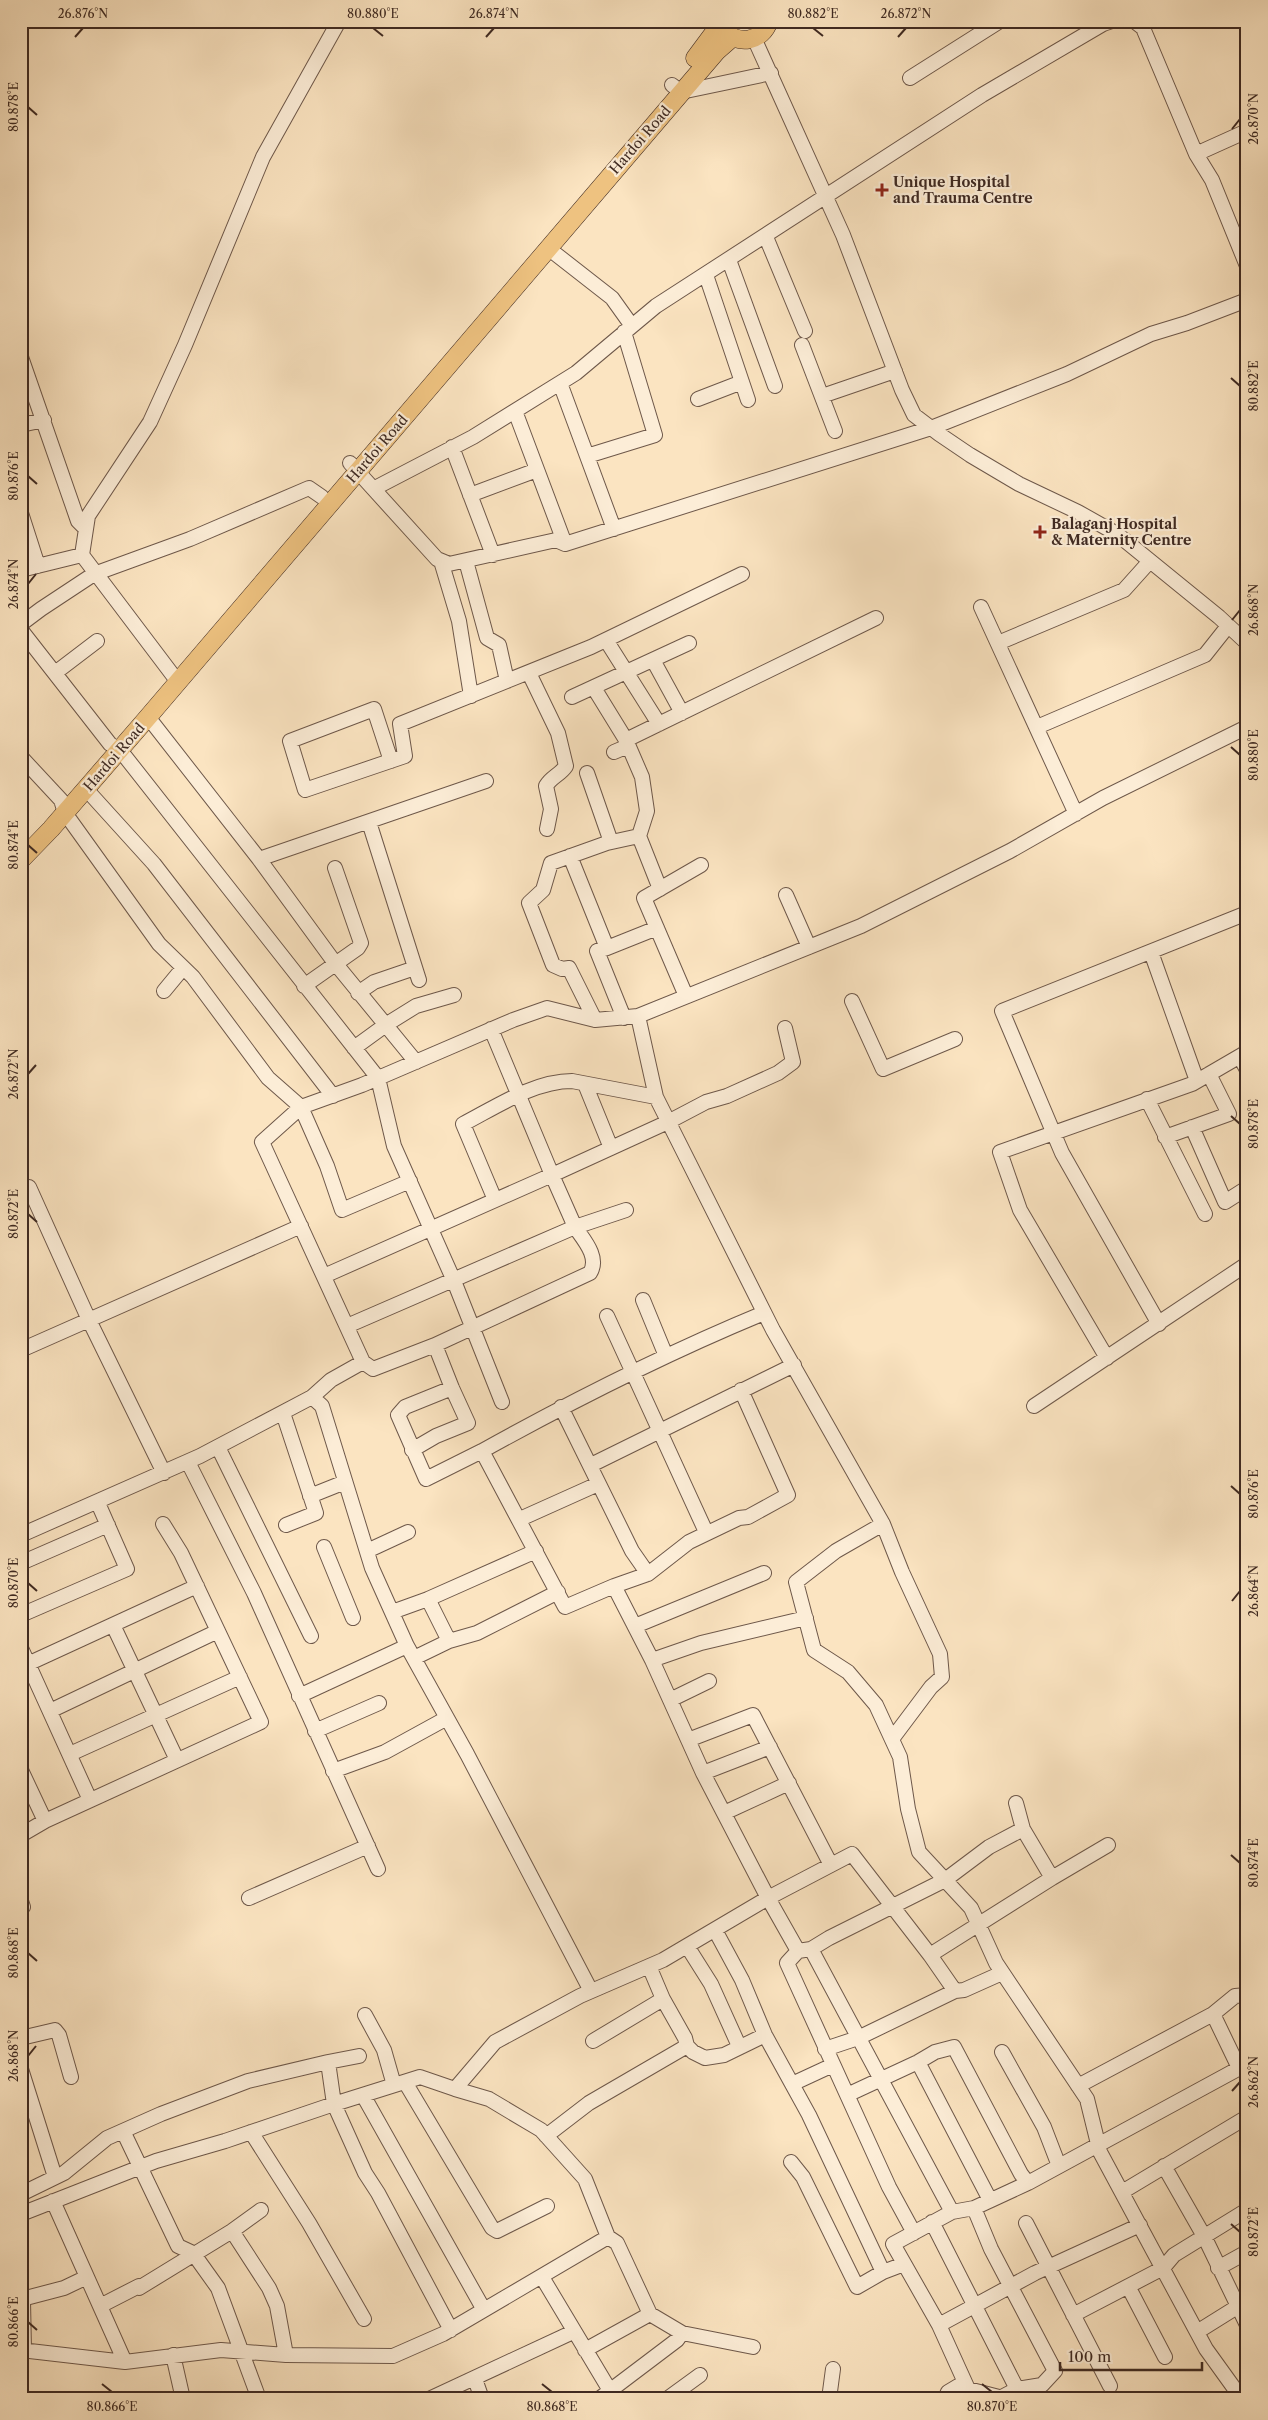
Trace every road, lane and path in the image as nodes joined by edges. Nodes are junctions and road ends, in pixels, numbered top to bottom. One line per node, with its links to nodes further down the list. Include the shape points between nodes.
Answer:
1 (339, 21): 45 (street, via 263,157 186,345 150,422 88,516)
2 (768, 21): 8 (main road, via 760,35)
3 (1000, 21): 10 (street)
4 (1112, 21): 14 (street, via 982,95)
5 (1134, 21): 13 (street, via 1143,28)
6 (721, 22): 7 (main road); 11 (main road, Hardoi Road)
7 (733, 37): 8 (main road, via 742,40); 11 (main road, Hardoi Road)
8 (754, 38): 9 (street)
9 (771, 73): 11 (street); 14 (street)
10 (910, 78)
11 (677, 88): 16 (main road, Hardoi Road); 39 (main road, Hardoi Road)
12 (1247, 131): 13 (street)
13 (1196, 154): 18 (street, via 1212,180)
14 (827, 198): 15 (street); 25 (street)
15 (766, 237): 17 (street); 22 (street)
16 (548, 248): 21 (street, via 612,298); 39 (main road, Hardoi Road)
17 (729, 260): 19 (street); 28 (street)
18 (1247, 266)
19 (706, 275): 21 (street, via 656,306); 26 (street)
20 (1247, 300): 35 (street, via 1151,334 1067,374)
21 (628, 329): 27 (street); 38 (street, via 655,434)
22 (805, 331)
23 (802, 345): 29 (street)
24 (21, 357): 33 (street)
25 (895, 371): 29 (street); 35 (street, via 914,414)
26 (742, 382): 30 (street); 31 (street)
27 (560, 383): 32 (street); 38 (street)
28 (775, 386)
29 (822, 396): 36 (street)
30 (698, 399)
31 (748, 400)
32 (515, 411): 37 (street); 40 (street)
33 (44, 420): 34 (street); 45 (street, via 78,521)
34 (21, 425)
35 (931, 428): 46 (street); 52 (street, via 1019,484 1117,534)
36 (835, 431)
37 (452, 447): 41 (street); 42 (street)
38 (587, 456): 46 (street)
39 (355, 467): 41 (street); 43 (main road, Hardoi Road); 71 (main road, Hardoi Road)
40 (537, 470): 42 (street); 47 (street)
41 (375, 488): 50 (street)
42 (470, 495): 49 (street)
43 (322, 497): 55 (street, via 309,488 190,539); 71 (main road, Hardoi Road)
44 (21, 513): 53 (street)
45 (86, 529): 48 (street)
46 (614, 529): 47 (street)
47 (565, 544): 49 (street, via 556,540)
48 (82, 555): 53 (street); 55 (street)
49 (493, 555): 51 (street)
50 (440, 561): 51 (street, via 449,564); 74 (street, via 459,621)
51 (466, 561): 72 (street, via 487,638 499,646)
52 (1150, 561): 60 (street); 65 (street, via 1124,590)
53 (38, 566): 54 (street)
54 (21, 570)
55 (94, 574): 59 (street); 71 (street)
56 (742, 574): 62 (street)
57 (982, 607): 65 (street)
58 (876, 618): 76 (street)
59 (21, 624)
60 (1228, 626): 66 (street); 79 (street, via 1205,655)
61 (21, 630): 69 (street)
62 (606, 640): 68 (street); 70 (street)
63 (97, 641): 69 (street)
64 (688, 643): 67 (street)
65 (998, 643): 79 (street)
66 (1247, 643)
67 (653, 660): 70 (street); 76 (street)
68 (529, 672): 72 (street); 92 (street, via 558,733 566,766 546,786 551,809)
69 (55, 673): 82 (street)
70 (627, 673): 73 (street); 78 (street)
71 (174, 677): 77 (main road, Hardoi Road); 82 (main road, Hardoi Road)
72 (507, 682): 74 (street)
73 (594, 688): 75 (street); 81 (street)
74 (471, 696): 85 (street, via 400,724 405,756)
75 (572, 697)
76 (682, 713): 78 (street)
77 (148, 717): 82 (main road, Hardoi Road); 97 (street)
78 (659, 724): 81 (street)
79 (1036, 727): 90 (street)
80 (1247, 727): 90 (street)
81 (627, 743): 83 (street); 93 (street, via 642,777 647,811)
82 (115, 747): 88 (main road, Hardoi Road); 89 (main road, Hardoi Road); 110 (street)
83 (614, 752)
84 (21, 757): 89 (street)
85 (390, 761): 85 (street, via 305,790 290,741 374,709)
86 (587, 773): 94 (street)
87 (486, 781): 91 (street)
88 (86, 788): 89 (main road, Hardoi Road); 130 (street, via 154,864)
89 (63, 807): 95 (main road, Hardoi Road); 98 (main road, Hardoi Road); 109 (street, via 159,944)
90 (1076, 814): 105 (street, via 861,926)
91 (369, 822): 97 (street); 112 (street, via 417,974 374,982)
92 (547, 829)
93 (640, 836): 94 (street); 101 (street)
94 (611, 842): 96 (street)
95 (21, 844)
96 (570, 856): 106 (street); 117 (street, via 551,863 543,890 529,903 553,965 569,968)
97 (258, 859): 108 (street)
98 (21, 860)
99 (701, 865): 101 (street)
100 (335, 868): 108 (street, via 362,943)
101 (660, 889): 104 (street, via 644,898)
102 (786, 895): 105 (street)
103 (1247, 913): 107 (street)
104 (657, 928): 106 (street); 114 (street)
105 (809, 947): 114 (street)
106 (607, 948): 116 (street, via 598,951)
107 (1151, 952): 127 (street); 136 (street, via 1002,1011)
108 (335, 963): 110 (street); 112 (street)
109 (183, 968): 111 (street); 133 (street, via 268,1078)
110 (304, 986): 122 (street)
111 (164, 991)
112 (358, 993): 118 (street)
113 (454, 995): 118 (street, via 416,1006)
114 (686, 996): 116 (street)
115 (852, 1000): 121 (street, via 883,1068)
116 (631, 1017): 117 (street); 131 (street)
117 (595, 1020): 120 (street, via 547,1008)
118 (387, 1024): 122 (street); 124 (street)
119 (785, 1028): 134 (street, via 793,1062 778,1073 706,1102)
120 (491, 1029): 124 (street); 129 (street)
121 (955, 1040)
122 (354, 1048): 126 (street)
123 (1243, 1054): 125 (street); 127 (street)
124 (416, 1062): 126 (street)
125 (1247, 1070)
126 (378, 1078): 130 (street); 140 (street, via 394,1146)
127 (1203, 1078): 132 (street); 135 (street, via 1229,1114)
128 (585, 1084): 129 (street, via 559,1081); 131 (street); 138 (street)
129 (518, 1095): 139 (street); 143 (street, via 463,1124)
130 (333, 1096): 133 (street)
131 (656, 1097): 134 (street)
132 (1147, 1099): 136 (street); 137 (street)
133 (301, 1107): 140 (street, via 342,1210); 146 (street, via 262,1142)
134 (668, 1122): 138 (street); 153 (street)
135 (1192, 1128): 137 (street); 142 (street, via 1225,1202)
136 (1054, 1133): 156 (street, via 1094,1213); 162 (street, via 1000,1152 1020,1210)
137 (1165, 1137): 145 (street)
138 (611, 1148): 139 (street)
139 (552, 1175): 143 (street); 147 (street)
140 (410, 1181): 148 (street)
141 (29, 1187): 155 (street)
142 (1247, 1188)
143 (496, 1200): 148 (street)
144 (626, 1210): 147 (street)
145 (1205, 1214)
146 (301, 1226): 150 (street); 155 (street)
147 (575, 1226): 151 (street); 158 (street, via 593,1260 590,1273)
148 (432, 1229): 150 (street); 151 (street)
149 (1247, 1264): 156 (street)
150 (324, 1276): 157 (street)
151 (454, 1281): 157 (street); 158 (street)
152 (643, 1300): 161 (street)
153 (764, 1313): 161 (street); 164 (street)
154 (607, 1316): 165 (street)
155 (89, 1320): 160 (street); 179 (street)
156 (1159, 1324): 162 (street)
157 (347, 1326): 163 (street)
158 (472, 1327): 159 (street); 169 (street)
159 (435, 1345): 163 (street, via 373,1369); 166 (street)
160 (21, 1350)
161 (666, 1356): 165 (street)
162 (1107, 1358): 170 (street)
163 (364, 1362): 168 (street, via 331,1380)
164 (794, 1365): 167 (street); 186 (street)
165 (632, 1372): 171 (street); 173 (street)
166 (452, 1388): 175 (street, via 405,1406 398,1415); 175 (street, via 468,1423)
167 (741, 1390): 173 (street); 190 (street, via 788,1495 748,1517)
168 (312, 1397): 172 (street); 180 (street, via 322,1406)
169 (502, 1402)
170 (1034, 1406)
171 (561, 1407): 176 (street); 178 (street)
172 (283, 1413): 174 (street); 182 (street)
173 (658, 1431): 178 (street); 190 (street)
174 (218, 1447): 177 (street); 209 (street)
175 (412, 1450): 176 (street, via 426,1479)
176 (482, 1451): 184 (street)
177 (188, 1462): 179 (street); 218 (street, via 254,1593)
178 (591, 1465): 181 (street)
179 (164, 1473): 183 (street)
180 (345, 1482): 182 (street); 193 (street)
181 (598, 1484): 184 (street); 197 (street)
182 (310, 1496): 188 (street, via 316,1513)
183 (98, 1502): 187 (street); 191 (street)
184 (520, 1519): 194 (street)
185 (162, 1524): 198 (street)
186 (883, 1524): 205 (street, via 836,1551 796,1582); 225 (street, via 940,1654 942,1677)
187 (108, 1525): 195 (street); 203 (street, via 127,1569)
188 (286, 1525)
189 (408, 1532): 193 (street)
190 (706, 1532): 197 (street)
191 (21, 1535)
192 (324, 1547): 204 (street)
193 (367, 1551): 202 (street)
194 (536, 1551): 200 (street); 201 (street)
195 (21, 1563)
196 (764, 1573): 207 (street)
197 (648, 1574): 199 (street)
198 (197, 1586): 206 (street); 208 (street)
199 (614, 1586): 200 (street, via 565,1607); 207 (street)
200 (558, 1592): 210 (street, via 477,1633)
201 (428, 1599): 202 (street); 210 (street)
202 (392, 1612): 212 (street)
203 (21, 1615)
204 (353, 1618)
205 (806, 1618): 213 (street, via 701,1643); 225 (street, via 814,1650 848,1672 876,1705)
206 (113, 1625): 214 (street); 215 (street)
207 (635, 1626): 213 (street)
208 (218, 1631): 215 (street); 216 (street)
209 (311, 1636)
210 (450, 1641): 212 (street)
211 (21, 1648): 214 (street)
212 (410, 1652): 218 (street); 223 (street)
213 (652, 1660): 219 (street)
214 (25, 1666): 221 (street)
215 (135, 1670): 221 (street); 222 (street)
216 (240, 1677): 222 (street); 229 (street, via 261,1722)
217 (710, 1681): 219 (street)
218 (299, 1696): 224 (street)
219 (670, 1700): 226 (street)
220 (379, 1703): 224 (street)
221 (50, 1711): 228 (street)
222 (156, 1715): 228 (street); 229 (street)
223 (447, 1718): 231 (street, via 385,1752); 256 (street)
224 (315, 1731): 231 (street)
225 (892, 1738): 245 (street, via 900,1757 919,1852)
226 (688, 1740): 227 (street, via 753,1715); 232 (street)
227 (770, 1746): 232 (street); 233 (street)
228 (70, 1754): 234 (street)
229 (178, 1760): 234 (street)
230 (21, 1770): 237 (street)
231 (333, 1772): 240 (street)
232 (703, 1773): 236 (street)
233 (789, 1783): 236 (street); 242 (street)
234 (90, 1800): 237 (street)
235 (1016, 1803): 238 (street)
236 (724, 1813): 247 (street)
237 (45, 1821): 239 (street)
238 (1023, 1829): 244 (street); 245 (street, via 989,1847)
239 (21, 1835)
240 (368, 1846): 243 (street); 246 (street)
241 (1108, 1846): 244 (street)
242 (831, 1865): 247 (street); 248 (street, via 852,1854)
243 (378, 1869)
244 (1052, 1878): 249 (street)
245 (945, 1880): 248 (street); 249 (street, via 971,1908)
246 (249, 1898)
247 (768, 1898): 250 (street); 252 (street)
248 (892, 1908): 252 (street); 253 (street)
249 (979, 1925): 253 (street); 255 (street)
250 (715, 1930): 251 (street); 262 (street, via 742,1980)
251 (687, 1946): 254 (street); 267 (street, via 710,1984)
252 (804, 1950): 264 (street); 268 (street, via 787,1963)
253 (930, 1955): 257 (street)
254 (649, 1966): 256 (street); 259 (street)
255 (1002, 1973): 257 (street); 280 (street)
256 (591, 1991): 281 (street, via 495,2042)
257 (956, 1991): 264 (street)
258 (1247, 1994): 260 (street, via 1235,1996)
259 (664, 1999): 265 (street); 266 (street)
260 (1213, 2014): 274 (street); 280 (street)
261 (365, 2015): 278 (street)
262 (765, 2035): 267 (street); 279 (street)
263 (21, 2038): 276 (street, via 55,2030)
264 (858, 2038): 268 (street); 277 (street)
265 (593, 2041)
266 (687, 2046): 267 (street, via 706,2058 724,2055); 288 (street, via 589,2103)
267 (739, 2046)
268 (825, 2049): 273 (street)
269 (1002, 2052): 291 (street, via 1044,2127)
270 (359, 2056): 271 (street)
271 (328, 2062): 284 (street); 286 (street, via 248,2081)
272 (918, 2062): 277 (street); 295 (street, via 935,2052 954,2047); 298 (street)
273 (833, 2065): 279 (street); 282 (street)
274 (1243, 2066): 289 (street)
275 (21, 2069): 294 (street)
276 (71, 2077)
277 (881, 2080): 282 (street); 304 (street)
278 (400, 2084): 281 (street, via 420,2077); 283 (street); 300 (street, via 492,2228 497,2231)
279 (792, 2084): 319 (street)
280 (1078, 2086): 289 (street, via 1087,2099)
281 (455, 2089): 288 (street, via 489,2099)
282 (847, 2094): 310 (street, via 889,2187)
283 (363, 2095): 284 (street); 328 (street)
284 (334, 2104): 287 (street); 334 (street, via 365,2173)
285 (1247, 2116): 292 (street)
286 (123, 2131): 293 (street); 294 (street, via 107,2138)
287 (251, 2132): 293 (street); 331 (street, via 309,2223)
288 (546, 2136): 311 (street, via 585,2179)
289 (1098, 2144): 291 (street); 296 (street)
290 (791, 2162): 319 (street, via 803,2177 857,2287)
291 (1059, 2166): 295 (street)
292 (1164, 2166): 296 (street); 312 (street)
293 (142, 2167): 299 (street); 314 (street, via 178,2246)
294 (55, 2178): 297 (street)
295 (1028, 2182): 298 (street)
296 (1122, 2192): 308 (street)
297 (21, 2194)
298 (990, 2200): 301 (street)
299 (53, 2201): 305 (street); 321 (street)
300 (547, 2206)
301 (974, 2208): 304 (street); 322 (street)
302 (261, 2210): 309 (street)
303 (1247, 2210): 312 (street)
304 (952, 2212): 306 (street)
305 (21, 2214)
306 (932, 2222): 310 (street); 325 (street)
307 (1026, 2222): 316 (street)
308 (1140, 2225): 316 (street); 317 (street)
309 (232, 2230): 314 (street); 343 (street, via 275,2300)
310 (914, 2232): 315 (street, via 893,2244)
311 (608, 2237): 320 (street); 329 (street, via 616,2243)
312 (1205, 2238): 317 (street, via 1174,2255); 318 (street)
313 (1247, 2252): 318 (street)
314 (193, 2253): 326 (street, via 139,2288); 341 (street, via 218,2288)
315 (904, 2264): 319 (street); 332 (street)
316 (1049, 2266): 322 (street); 330 (street)
317 (1163, 2268): 323 (street); 336 (street)
318 (1218, 2268): 327 (street)
319 (883, 2272)
320 (542, 2277): 328 (street); 335 (street)
321 (87, 2278): 324 (street, via 64,2288); 326 (street)
322 (1011, 2286): 325 (street); 351 (street, via 1056,2371 1042,2385)
323 (1130, 2288): 330 (street); 344 (street)
324 (21, 2298): 339 (street)
325 (975, 2305): 332 (street); 351 (street)
326 (100, 2306): 345 (street)
327 (1237, 2307): 333 (street); 336 (street)
328 (484, 2310): 334 (street)
329 (650, 2314): 337 (street); 340 (street)
330 (1073, 2315): 349 (street)
331 (364, 2319)
332 (939, 2325): 350 (street)
333 (1247, 2325)
334 (451, 2330): 343 (street, via 393,2356)
335 (573, 2332): 340 (street); 348 (street)
336 (1197, 2332): 361 (street)
337 (682, 2333): 338 (street); 352 (street)
338 (753, 2347)
339 (23, 2350): 345 (street)
340 (585, 2350): 352 (street)
341 (240, 2352): 342 (street, via 221,2350); 343 (street); 356 (street)
342 (173, 2355): 345 (street); 355 (street)
343 (286, 2355)
344 (1165, 2356)
345 (125, 2362)
346 (833, 2369): 359 (street)
347 (700, 2375): 358 (street)
348 (475, 2379): 353 (street); 357 (street)
349 (1110, 2386)
350 (968, 2388): 354 (street); 360 (street, via 958,2386)
351 (1017, 2389): 354 (street)
352 (608, 2396)
353 (438, 2397)
354 (998, 2398)
355 (183, 2399)
356 (259, 2399)
357 (482, 2399)
358 (667, 2399)
359 (829, 2399)
360 (944, 2399)
361 (1242, 2399)

